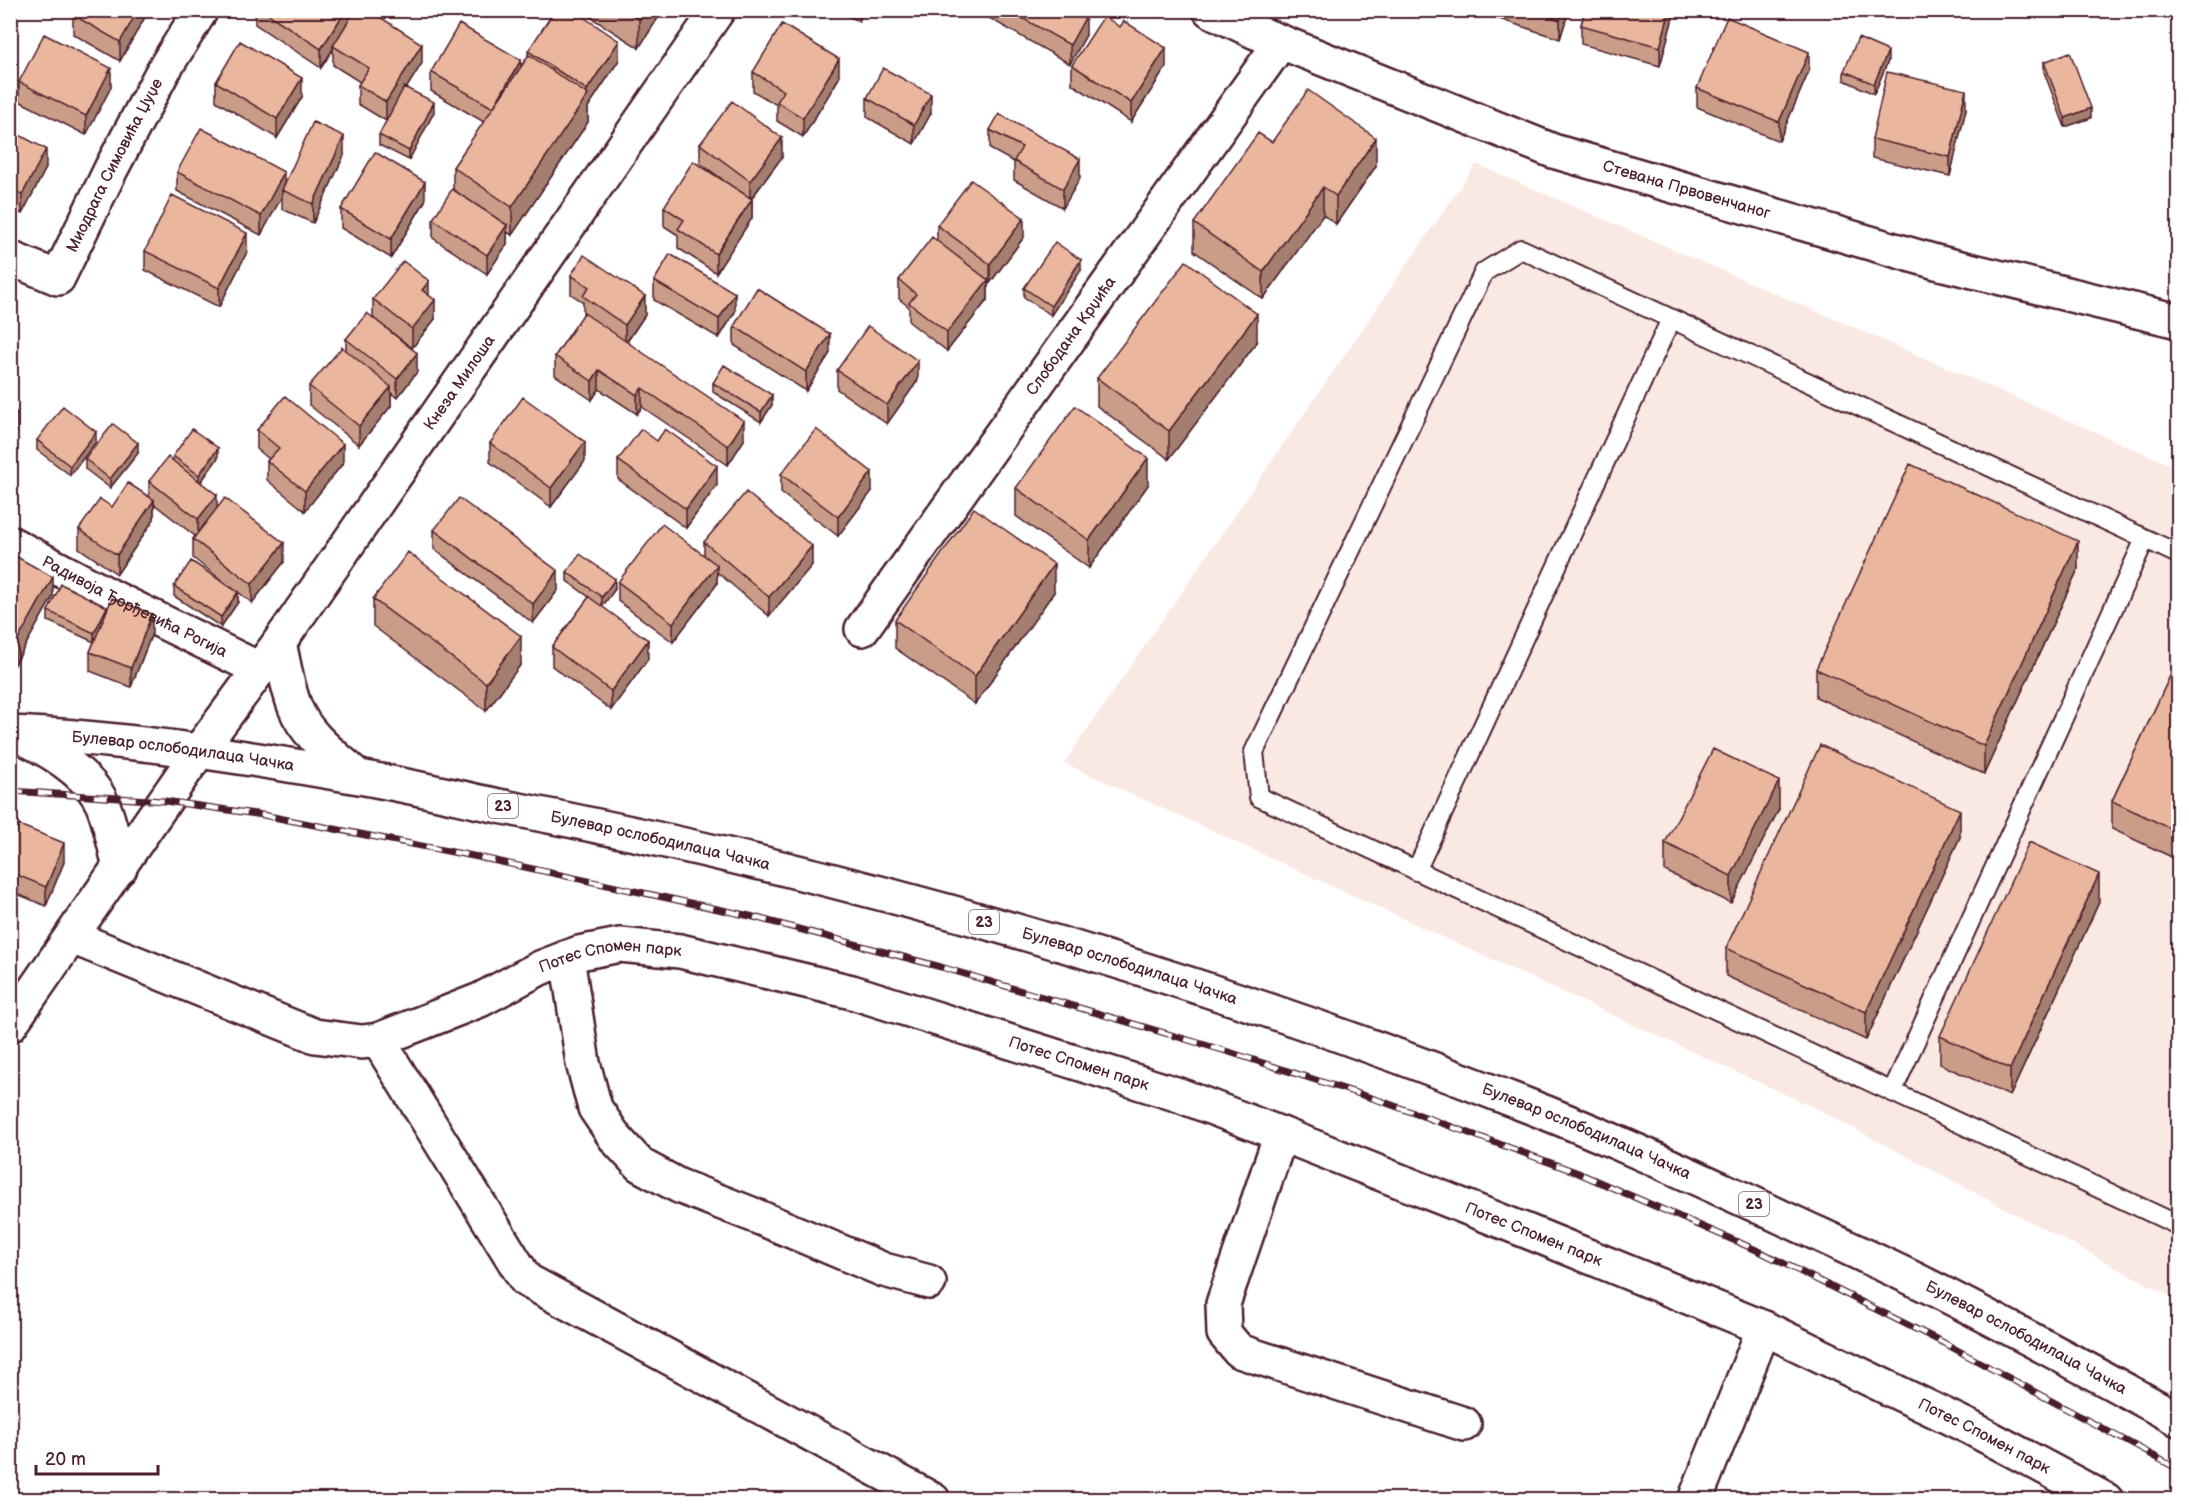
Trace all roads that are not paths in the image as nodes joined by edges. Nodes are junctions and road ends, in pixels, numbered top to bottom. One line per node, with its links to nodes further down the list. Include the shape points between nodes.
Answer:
1 (201, 10): 5 (street, Миодрага Симовића Џуџе, via 163,70 58,278)
2 (718, 10): 12 (street, Кнеза Милоша)
3 (1210, 10): 4 (street, Стевана Првовенчаног)
4 (1281, 42): 7 (street, Стевана Првовенчаног, via 1553,151 1936,262); 11 (street, Слободана Крџића)
5 (10, 258)
6 (1671, 319): 8 (lane); 18 (lane); 18 (lane, via 1521,249 1484,272 1254,752 1259,797)
7 (2178, 321)
8 (2145, 539): 10 (lane); 23 (lane)
9 (10, 543): 13 (street, Радивоја Ђорђевића Рогија)
10 (2178, 554)
11 (862, 629)
12 (279, 643): 13 (street, Кнеза Милоша); 16 (street, via 294,706 306,728)
13 (259, 669): 15 (street, Кнеза Милоша)
14 (13, 733): 15 (street, Булевар ослободилаца Чачка / 23); 17 (street, via 43,747 83,778 102,803)
15 (198, 751): 16 (street, Булевар ослободилаца Чачка / 23); 17 (street, Кнеза Милоша)
16 (357, 776): 28 (street, Булевар ослободилаца Чачка / 23, via 638,834 843,882 1100,956 1313,1026 1528,1106 1696,1178 1925,1285)
17 (120, 868): 19 (street, Кнеза Милоша)
18 (1416, 871): 23 (lane)
19 (72, 937): 21 (street); 22 (street, Потес Спомен парк, via 315,1036 362,1042)
20 (567, 957): 22 (street, Потес Спомен парк, via 480,1000); 24 (street, Потес Спомен парк, via 620,945 680,951 840,989 1179,1095); 26 (street, via 583,1063 596,1108 616,1140 640,1165 680,1186 884,1270)
21 (10, 1025)
22 (378, 1040): 30 (street, via 526,1280)
23 (1892, 1092): 25 (lane)
24 (1281, 1134): 27 (street, Потес Спомен парк); 29 (street, via 1222,1304 1224,1333 1239,1351)
25 (2177, 1220)
26 (929, 1282)
27 (1764, 1328): 31 (street); 32 (street, Потес Спомен парк, via 1971,1428)
28 (2178, 1419)
29 (1464, 1424)
30 (933, 1500)
31 (1695, 1500)
32 (2106, 1500)

